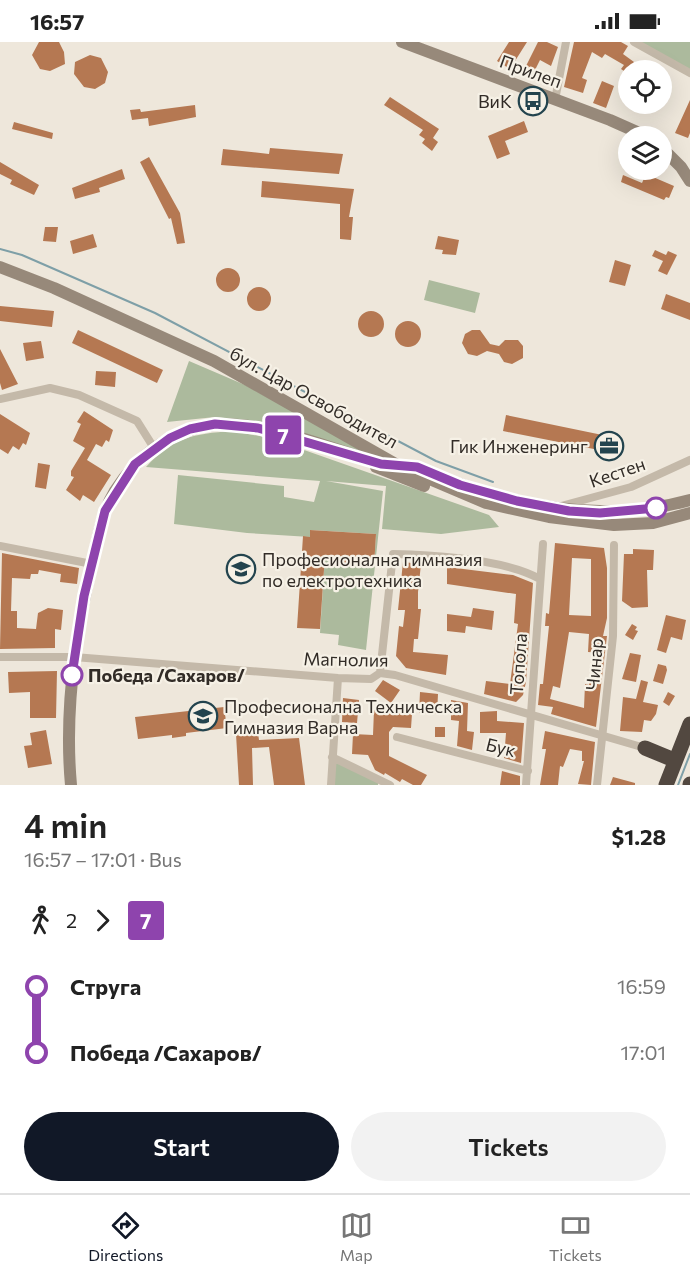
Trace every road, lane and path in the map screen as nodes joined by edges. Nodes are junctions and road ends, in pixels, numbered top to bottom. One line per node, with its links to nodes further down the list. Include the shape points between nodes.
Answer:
1 (402, 42): 5 (main road, Прилеп)
2 (567, 42): 5 (street)
3 (634, 42): 4 (street)
4 (690, 73)
5 (555, 100): 6 (main road, Прилеп)
6 (621, 126)
7 (672, 158): 8 (main road)
8 (690, 181)
9 (0, 260): 16 (main road, бул. Цар Освободител, via 205,350)
10 (0, 267): 15 (main road, бул. Цар Освободител, via 214,361)
11 (0, 399): 12 (street, via 50,388 79,395 137,421)
12 (154, 448): 13 (main road, via 190,429 232,424); 24 (main road, via 135,464 114,492 105,511)
13 (346, 454): 15 (main road); 18 (main road, via 388,473)
14 (690, 460): 19 (street, Кестен, via 631,487)
15 (399, 466): 16 (main road); 18 (main road, бул. Цар Освободител)
16 (417, 467): 19 (main road, бул. Цар Освободител, via 460,485)
17 (690, 500): 19 (main road, бул. Цар Освободител, via 658,508 600,513)
18 (486, 503): 20 (main road, бул. Цар Освободител, via 549,518 614,525 653,523)
19 (552, 508)
20 (690, 513)
21 (543, 544): 25 (street, Топола)
22 (614, 545): 33 (street, Чинар, via 613,636)
23 (0, 546): 24 (street)
24 (92, 564): 27 (main road)
25 (540, 579): 28 (street, via 502,565 393,554); 30 (street, Топола)
26 (0, 657): 27 (street, Магнолия)
27 (74, 657): 29 (street, Магнолия); 40 (main road, via 68,748)
28 (380, 673): 29 (street, Магнолия, via 371,679); 30 (street, Магнолия)
29 (338, 678): 36 (street)
30 (531, 717): 33 (street, Магнолия); 38 (street, Топола)
31 (690, 718): 37 (highway)
32 (690, 724): 37 (highway)
33 (604, 735): 35 (street, Магнолия); 44 (street, Чинар)
34 (397, 737): 38 (street, Бук)
35 (645, 748): 37 (highway)
36 (332, 757): 39 (street); 41 (street)
37 (671, 769)
38 (528, 771): 43 (street, Топола)
39 (378, 782): 42 (street)
40 (71, 785)
41 (330, 785)
42 (390, 785)
43 (526, 785)
44 (597, 785)

